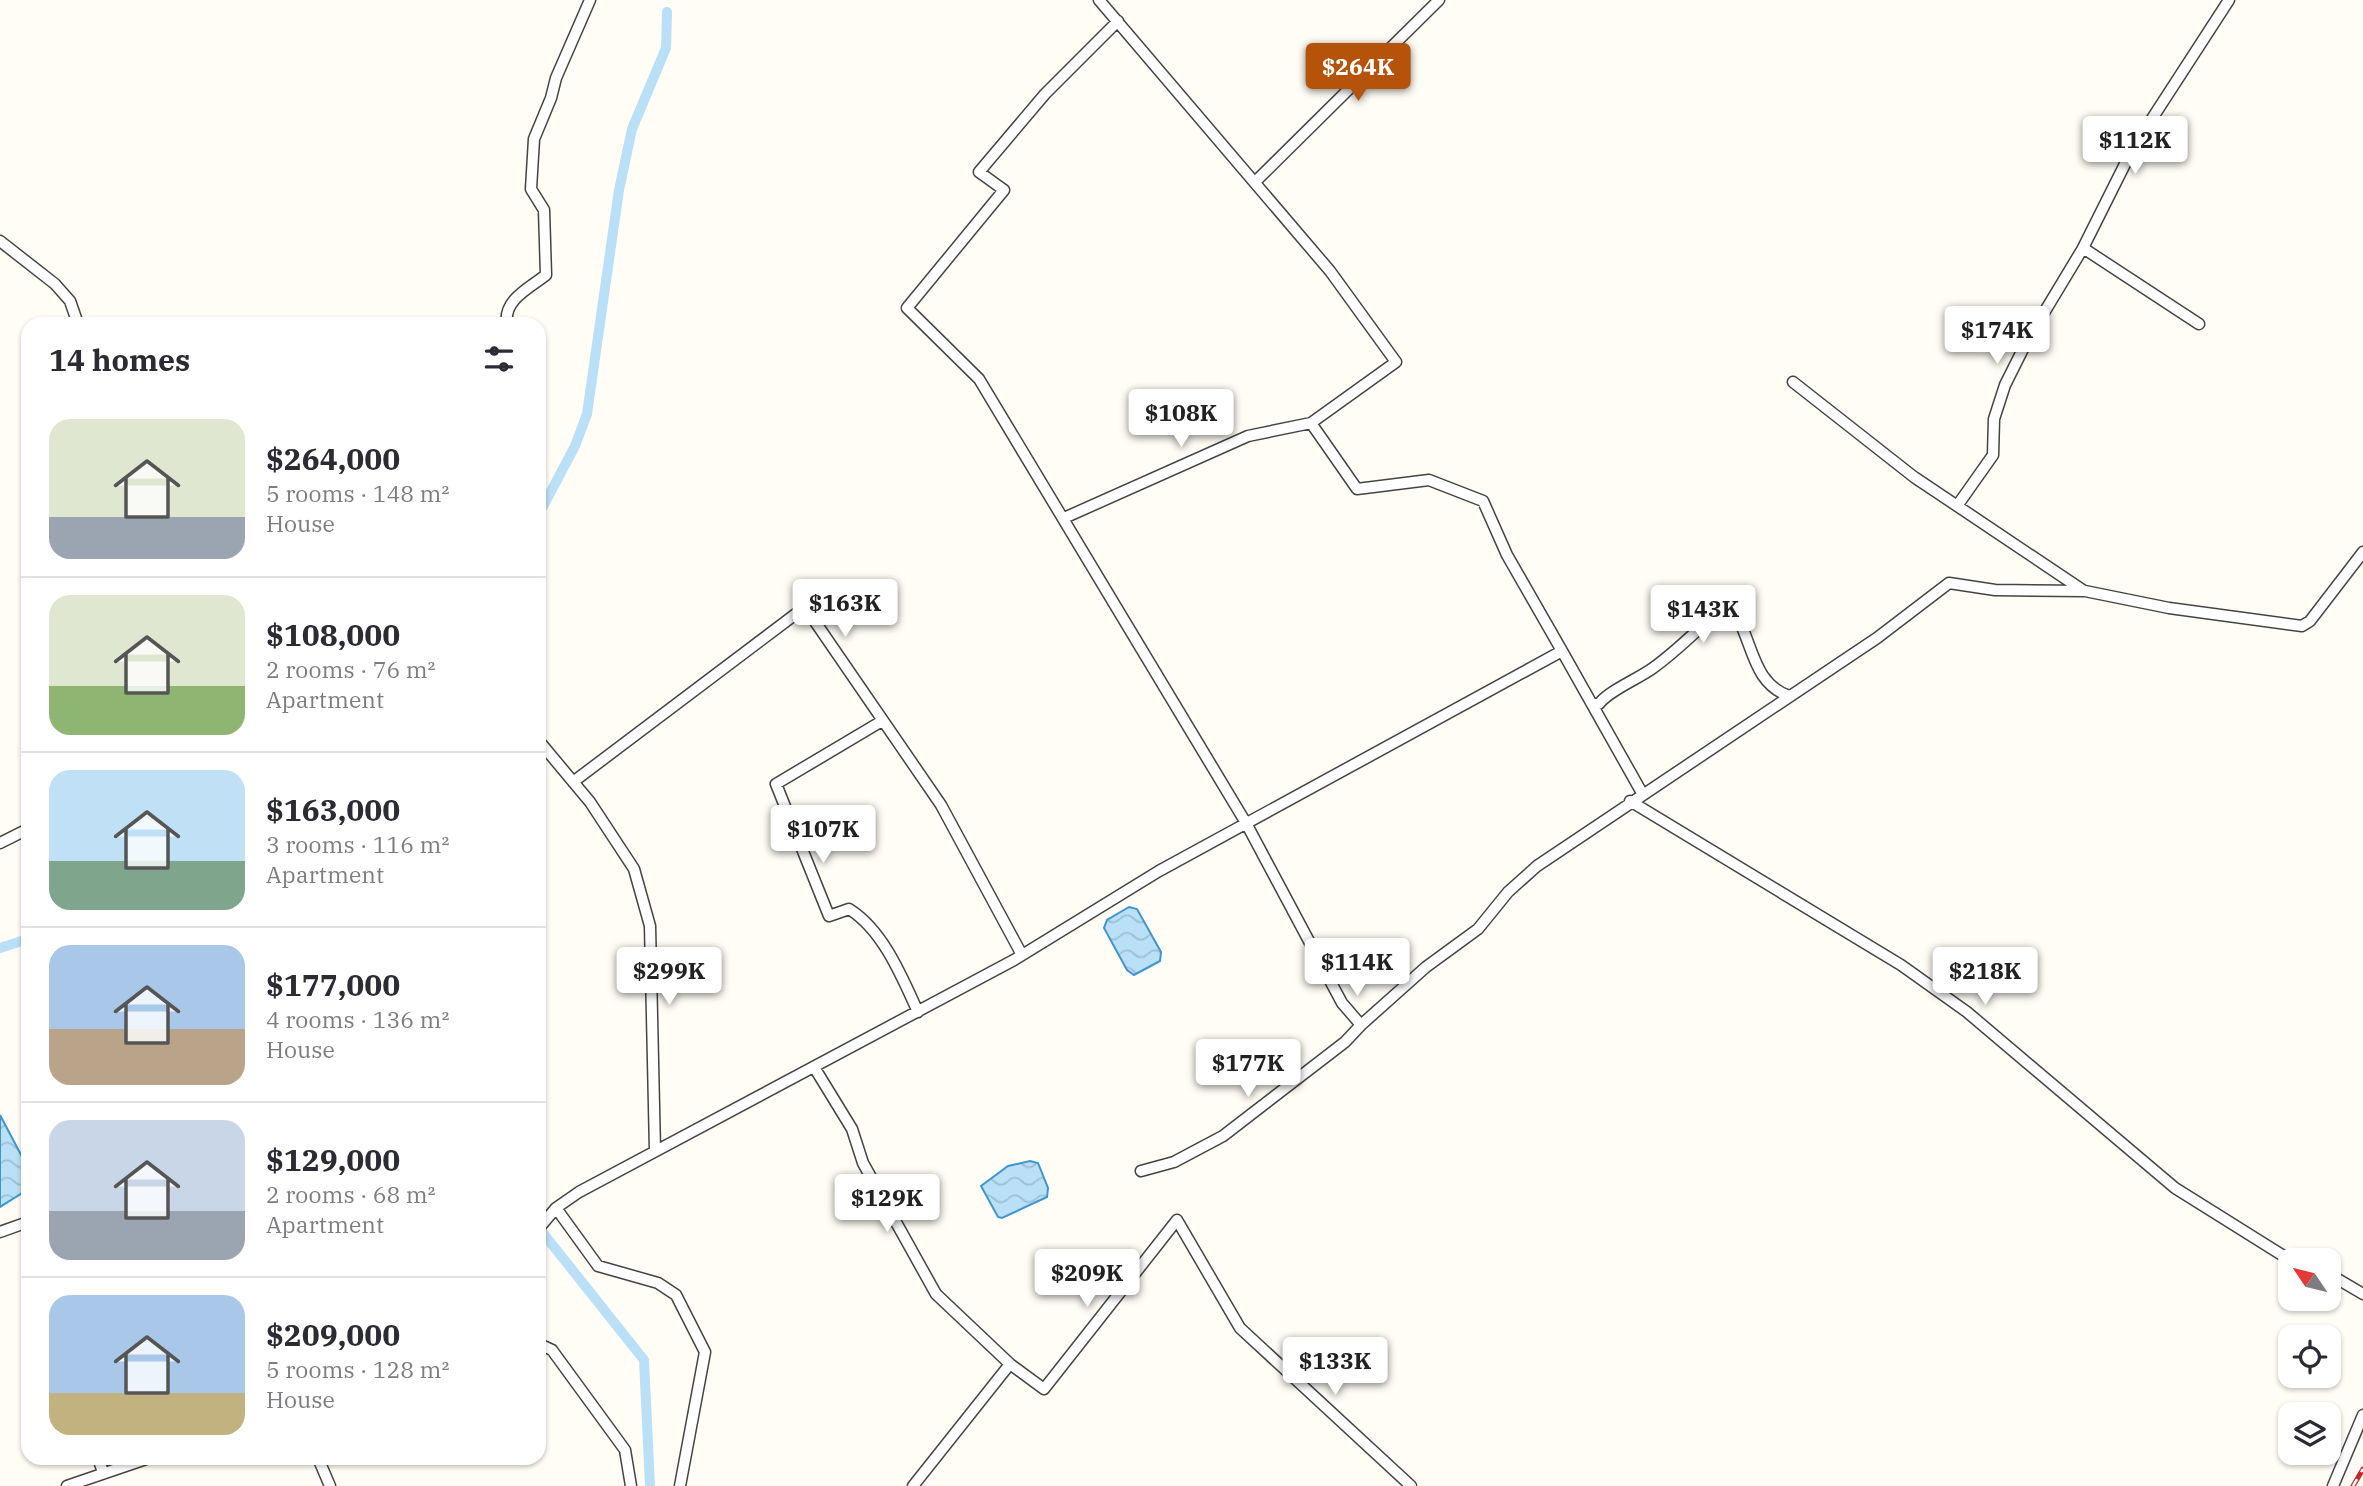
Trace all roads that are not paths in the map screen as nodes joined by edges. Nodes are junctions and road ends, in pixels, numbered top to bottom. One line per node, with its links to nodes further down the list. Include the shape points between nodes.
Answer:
1 (590, 0): 10 (street, via 534,139 531,189 544,210 546,275 511,302)
2 (1099, 0): 5 (street)
3 (1439, 0): 6 (street)
4 (2229, 0): 8 (street, via 2133,148)
5 (1118, 21): 6 (street); 15 (street, via 1045,94 979,172 1004,190 907,308 979,379)
6 (1255, 182): 13 (street, via 1330,271 1396,362)
7 (0, 241): 9 (street, via 55,284 70,301)
8 (2083, 248): 11 (street); 14 (street, via 2005,385 1994,419 1993,454)
9 (76, 317)
10 (506, 317)
11 (2199, 324)
12 (1793, 382): 14 (street)
13 (1311, 423): 15 (street, via 1248,436); 18 (street, via 1357,489 1429,480 1483,501 1507,555)
14 (1957, 506): 17 (street)
15 (1064, 518): 26 (street)
16 (2363, 552): 17 (street, via 2302,626)
17 (2085, 591): 19 (street, via 1995,590 1949,583)
18 (1562, 651): 20 (street); 26 (street)
19 (1789, 696): 20 (street, via 1760,674 1730,607 1720,610 1656,666 1626,687 1606,694 1599,704); 24 (street)
20 (1592, 704): 24 (street)
21 (882, 721): 23 (street, via 805,607); 29 (street, via 941,805); 30 (street, via 776,784 829,916 849,909 872,929)
22 (546, 749): 23 (street)
23 (573, 782): 33 (street, via 634,869 650,926)
24 (1642, 793): 25 (street)
25 (1630, 801): 31 (street, via 1537,866 1478,929 1426,967); 39 (street, via 1779,887 1901,965 1967,1012 2175,1188)
26 (1246, 823): 29 (street); 31 (street, via 1342,1003)
27 (21, 832): 28 (street)
28 (0, 843)
29 (1022, 955): 30 (street)
30 (918, 1012): 32 (street)
31 (1362, 1025): 34 (street, via 1223,1136 1174,1162)
32 (814, 1066): 33 (street); 43 (street, via 852,1129 863,1163 936,1294)
33 (655, 1152): 35 (street)
34 (1141, 1171)
35 (556, 1208): 36 (street); 52 (street, via 598,1266 658,1283 676,1295 705,1352)
36 (546, 1219)
37 (21, 1224): 38 (street)
38 (0, 1232)
39 (2278, 1252)
40 (2342, 1282): 41 (street)
41 (2363, 1294)
42 (546, 1347): 51 (street, via 625,1450)
43 (1010, 1364): 53 (street); 54 (street, via 1044,1389 1177,1220 1240,1328)
44 (2363, 1415): 55 (street)
45 (100, 1465): 48 (street)
46 (126, 1465): 48 (street)
47 (321, 1465): 50 (street)
48 (103, 1472): 49 (street)
49 (67, 1486)
50 (330, 1486)
51 (631, 1486)
52 (680, 1486)
53 (913, 1486)
54 (1411, 1486)
55 (2333, 1486)

